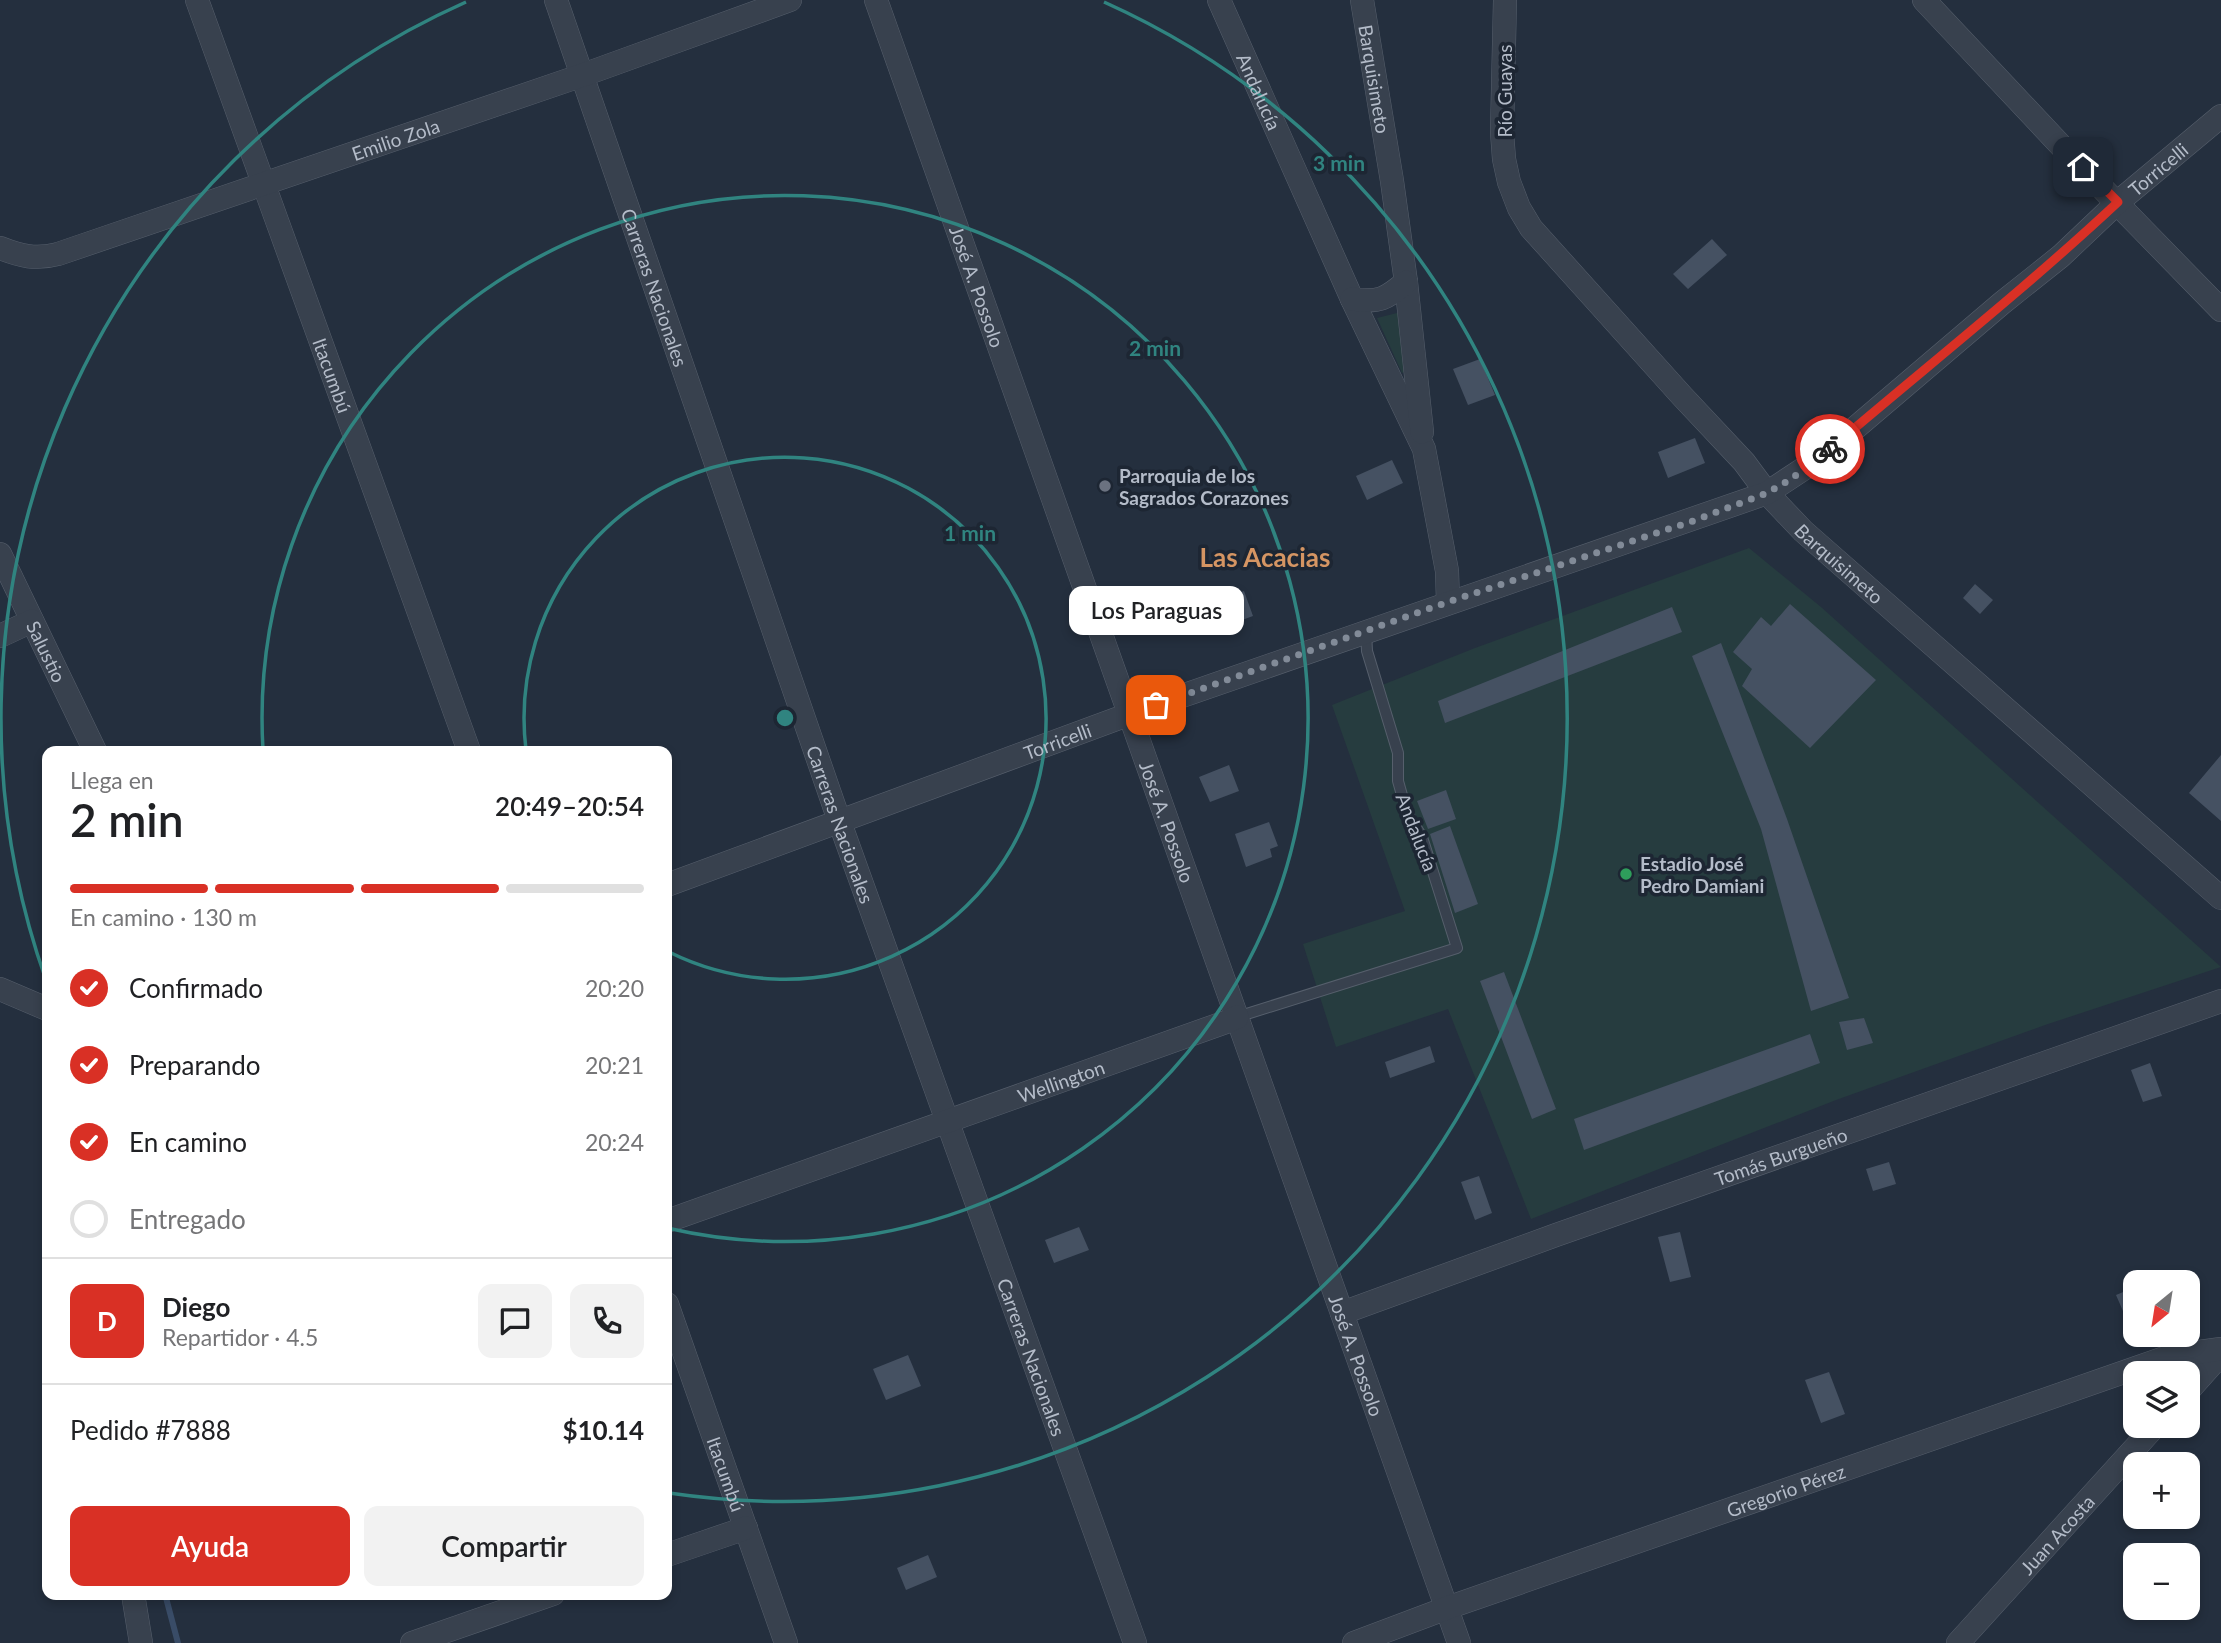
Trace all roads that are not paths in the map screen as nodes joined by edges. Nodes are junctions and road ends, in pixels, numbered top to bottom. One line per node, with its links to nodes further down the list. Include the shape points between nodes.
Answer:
1 (197, 0): 12 (street, Itacumbú)
2 (556, 0): 9 (street, Carreras Nacionales)
3 (790, 0): 9 (street, Emilio Zola)
4 (876, 0): 25 (street, José A. Possolo)
5 (1219, 0): 16 (street, Andalucía)
6 (1362, 0): 15 (street, Barquisimeto)
7 (1505, 0): 11 (street, Río Guayas, via 1502,132)
8 (1924, 0): 13 (street)
9 (583, 75): 12 (street, Emilio Zola); 28 (street, Carreras Nacionales)
10 (2221, 116): 13 (street, Torricelli)
11 (1509, 182): 19 (street, Barquisimeto, via 1531,228)
12 (263, 185): 14 (street, Emilio Zola, via 47,257 23,257); 27 (street, Itacumbú)
13 (2118, 202): 17 (street); 19 (street, Torricelli, via 2061,256 1820,458)
14 (0, 248)
15 (1406, 282): 16 (street, via 1378,301); 18 (street, Barquisimeto)
16 (1352, 299): 18 (street, Andalucía)
17 (2221, 310)
18 (1424, 449): 21 (street, Andalucía, via 1447,571)
19 (1767, 493): 21 (street, Torricelli); 30 (street, Barquisimeto, via 1803,531)
20 (0, 554): 22 (street, Salustio)
21 (1448, 602): 23 (street, Torricelli)
22 (32, 621): 24 (street); 26 (street, Salustio)
23 (1366, 632): 25 (street, Torricelli); 31 (lane, Andalucía, via 1367,651 1398,752 1398,781 1407,813 1422,837)
24 (0, 636)
25 (1130, 714): 28 (street, Torricelli); 35 (street, José A. Possolo)
26 (93, 746)
27 (467, 746)
28 (840, 822): 29 (street, Torricelli); 36 (street, Carreras Nacionales)
29 (672, 883)
30 (2221, 898)
31 (1457, 948): 35 (lane, Wellington)
32 (0, 989): 34 (street)
33 (2221, 1001): 38 (street, Tomás Burgueño)
34 (42, 1007)
35 (1237, 1017): 36 (street, Wellington); 38 (street, José A. Possolo)
36 (948, 1121): 37 (street, Wellington); 51 (street, Carreras Nacionales)
37 (672, 1219)
38 (1342, 1313): 47 (street, José A. Possolo)
39 (672, 1318): 43 (street, Itacumbú)
40 (2221, 1351): 41 (street); 47 (street, Gregorio Pérez, via 2170,1356)
41 (2200, 1376)
42 (2144, 1438): 54 (street, Juan Acosta)
43 (746, 1528): 44 (street); 50 (street, Itacumbú)
44 (672, 1553)
45 (134, 1600): 48 (street)
46 (536, 1600): 49 (street)
47 (1447, 1608): 52 (street, Gregorio Pérez); 53 (street, José A. Possolo)
48 (141, 1643)
49 (412, 1643)
50 (786, 1643)
51 (1135, 1643)
52 (1354, 1643)
53 (1459, 1643)
54 (1958, 1643)

